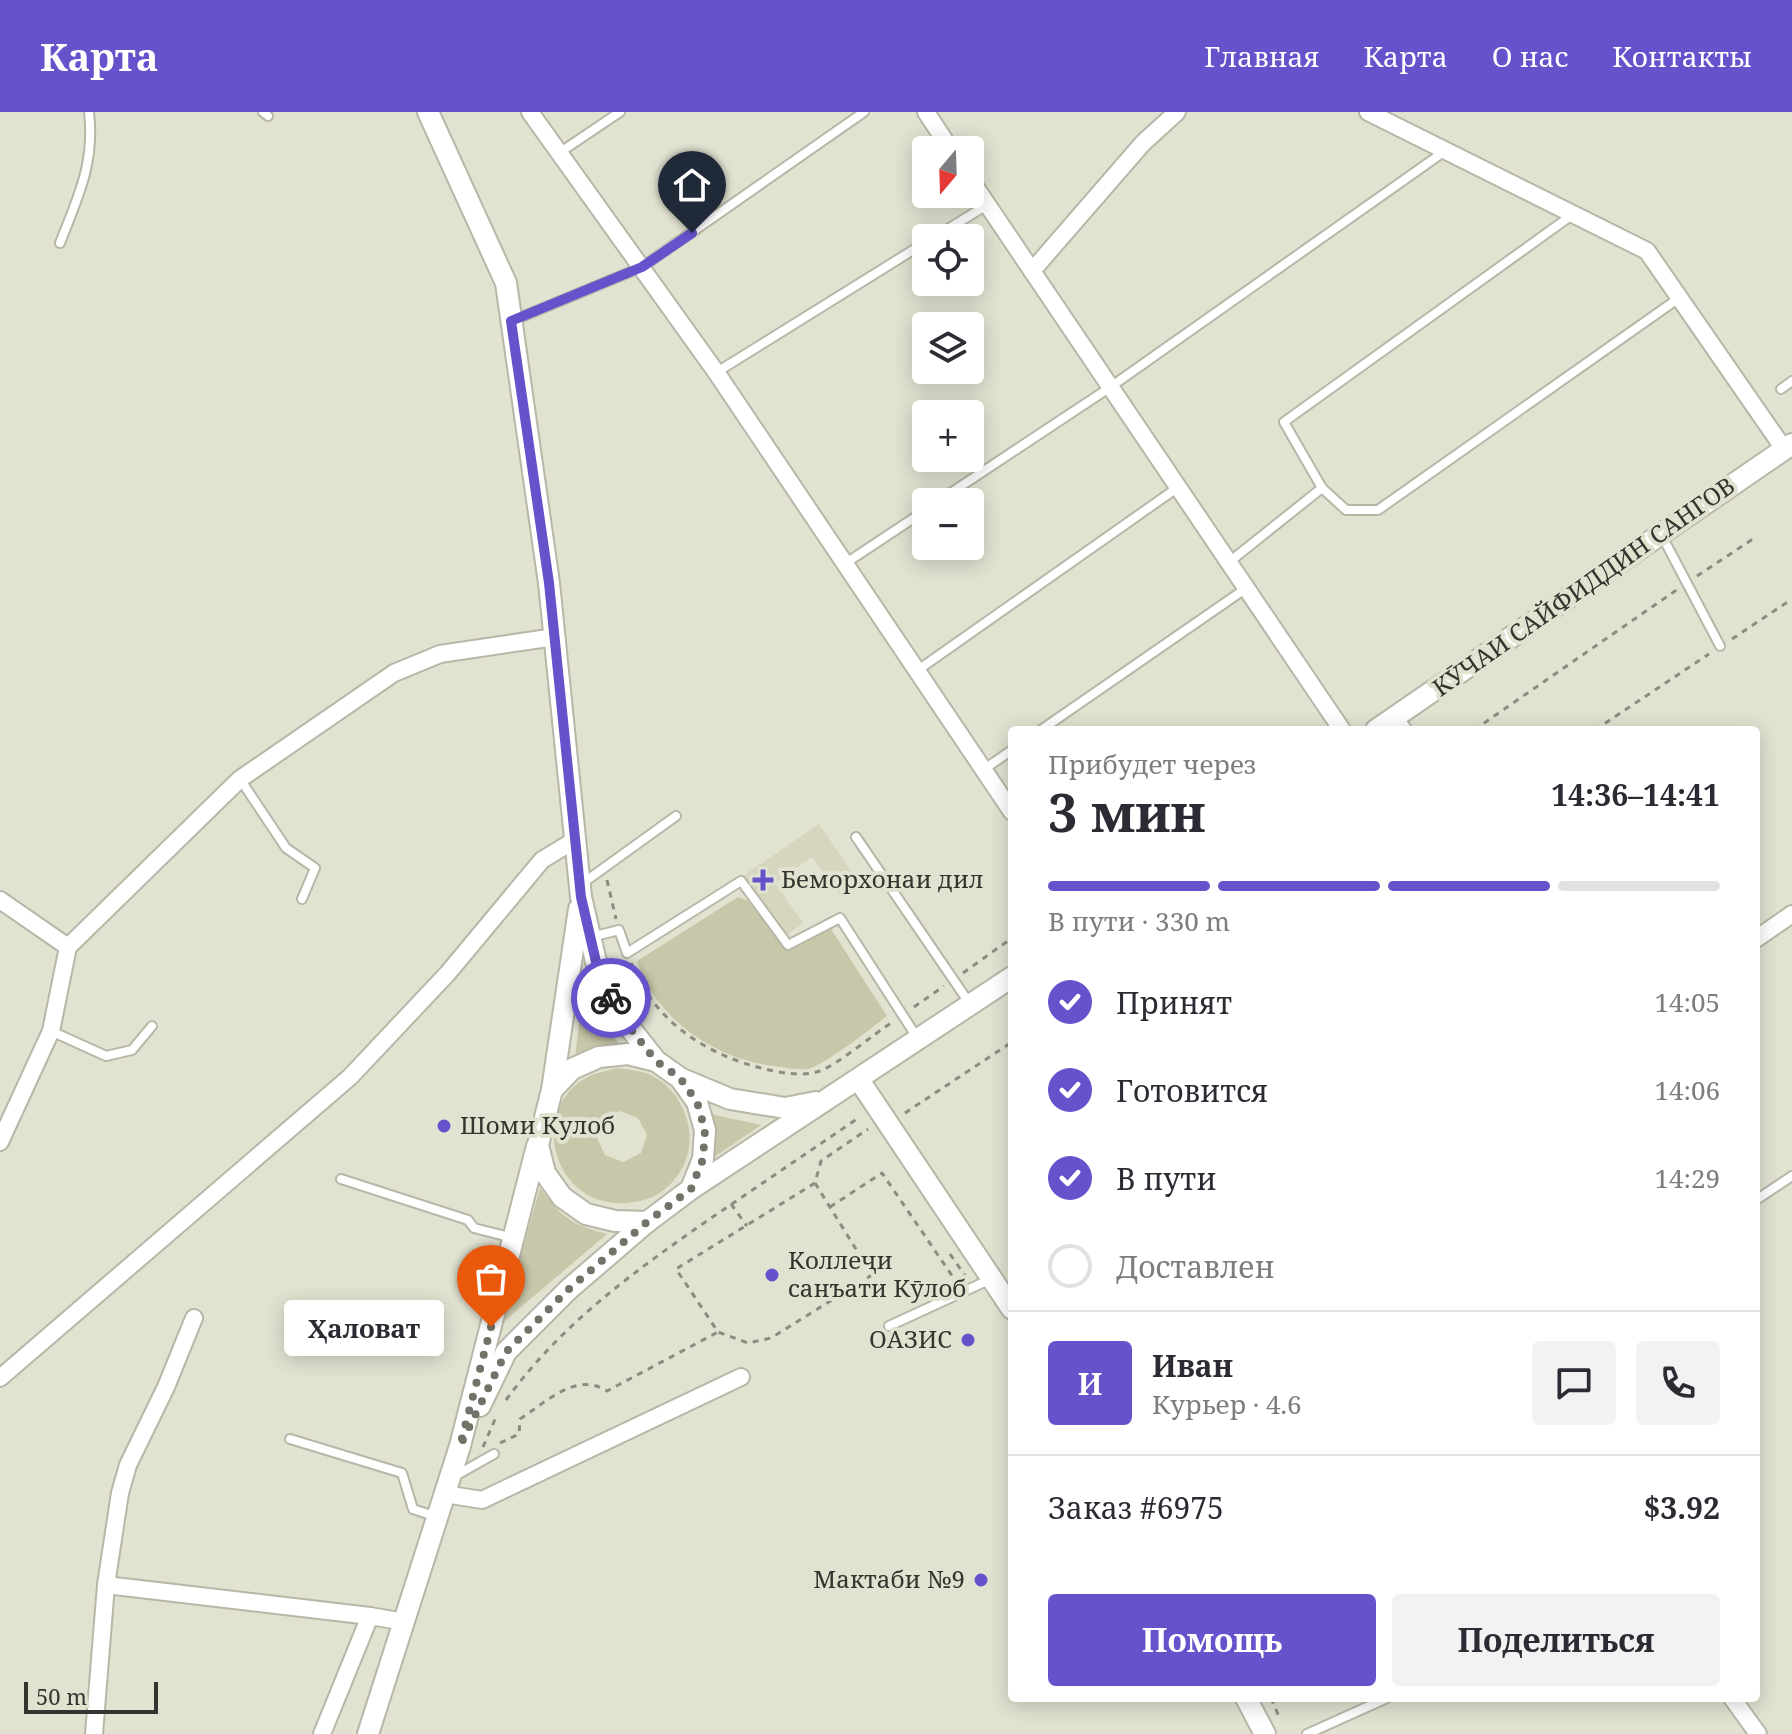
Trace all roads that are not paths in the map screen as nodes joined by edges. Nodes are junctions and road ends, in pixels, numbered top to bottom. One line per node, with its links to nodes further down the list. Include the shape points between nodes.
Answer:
1 (89, 112): 16 (lane, via 92,139 84,180)
2 (428, 112): 21 (street, via 506,283)
3 (530, 112): 11 (street)
4 (620, 112): 11 (lane)
5 (864, 112): 18 (lane)
6 (926, 112): 9 (street)
7 (1177, 112): 19 (street, via 1143,143)
8 (1368, 112): 10 (street)
9 (942, 136)
10 (1445, 150): 14 (street); 24 (lane)
11 (558, 153): 18 (street)
12 (984, 200): 13 (street)
13 (987, 205): 15 (lane); 19 (street)
14 (1573, 214): 20 (street, via 1647,251); 29 (lane, via 1284,422)
15 (956, 224)
16 (60, 243)
17 (912, 251): 22 (lane)
18 (642, 267): 21 (lane); 22 (street)
19 (1032, 271): 24 (street)
20 (1679, 298): 26 (street); 29 (lane, via 1378,510 1346,510)
21 (511, 321): 35 (street)
22 (716, 372): 32 (street)
23 (1792, 381): 25 (lane)
24 (1109, 388): 27 (lane); 28 (street)
25 (1781, 389)
26 (1788, 446): 31 (street, КӮЧАИ САЙФИДДИН САНГОВ)
27 (958, 488)
28 (1177, 488): 33 (street); 37 (lane)
29 (1322, 488): 33 (lane)
30 (912, 519): 32 (lane)
31 (1661, 534): 36 (lane); 38 (street, КӮЧАИ САЙФИДДИН САНГОВ)
32 (846, 563): 37 (street)
33 (1228, 564): 34 (street)
34 (1245, 589): 39 (lane); 40 (street)
35 (555, 637): 43 (street, via 440,654 394,673); 47 (street)
36 (1720, 646)
37 (918, 670): 42 (street)
38 (1403, 722)
39 (1047, 726)
40 (1339, 726)
41 (1008, 753): 42 (lane)
42 (983, 770): 44 (street)
43 (240, 779): 49 (lane, via 286,848 315,868); 54 (street)
44 (1008, 806)
45 (676, 816): 48 (lane, via 605,867)
46 (856, 837): 56 (lane)
47 (575, 840): 48 (street); 78 (street, via 542,860 448,973 350,1077)
48 (580, 892): 53 (street); 63 (street)
49 (302, 899)
50 (0, 900): 54 (street)
51 (1792, 914): 52 (street)
52 (1760, 936)
53 (590, 937): 59 (lane, via 619,930 627,953 741,881 788,945 840,918); 60 (street, via 619,1014)
54 (68, 947): 58 (street)
55 (1008, 980): 56 (street)
56 (971, 1004): 59 (street)
57 (152, 1026): 58 (lane, via 132,1050 106,1056)
58 (51, 1031): 65 (street)
59 (918, 1039): 62 (street)
60 (656, 1061): 61 (street); 63 (street, via 628,1054 599,1057 572,1069)
61 (680, 1078): 64 (street, via 730,1099 785,1108); 69 (street, via 697,1102 705,1130 703,1159)
62 (859, 1080): 64 (street); 73 (street)
63 (552, 1090): 66 (street)
64 (828, 1100): 69 (street)
65 (0, 1142)
66 (538, 1145): 71 (street, via 545,1173 562,1197 586,1214); 72 (street)
67 (1792, 1176): 70 (lane)
68 (341, 1179): 72 (lane)
69 (691, 1189): 71 (street)
70 (1760, 1197)
71 (647, 1222): 80 (street, via 506,1352)
72 (514, 1238): 80 (street)
73 (992, 1278): 74 (street); 76 (lane)
74 (1008, 1303)
75 (194, 1318): 84 (street, via 128,1465)
76 (889, 1326)
77 (741, 1377): 82 (street, via 482,1500)
78 (0, 1378)
79 (290, 1439): 83 (lane, via 402,1473 413,1509)
80 (460, 1446): 82 (street)
81 (494, 1454): 82 (lane)
82 (448, 1486): 83 (street)
83 (438, 1517): 86 (street)
84 (106, 1585): 85 (street); 90 (street)
85 (370, 1616): 86 (street); 91 (street)
86 (405, 1622): 92 (street)
87 (1248, 1702): 93 (street)
88 (1378, 1702): 94 (lane)
89 (1735, 1702): 95 (street)
90 (94, 1734)
91 (322, 1734)
92 (368, 1734)
93 (1265, 1734)
94 (1307, 1734)
95 (1758, 1734)

